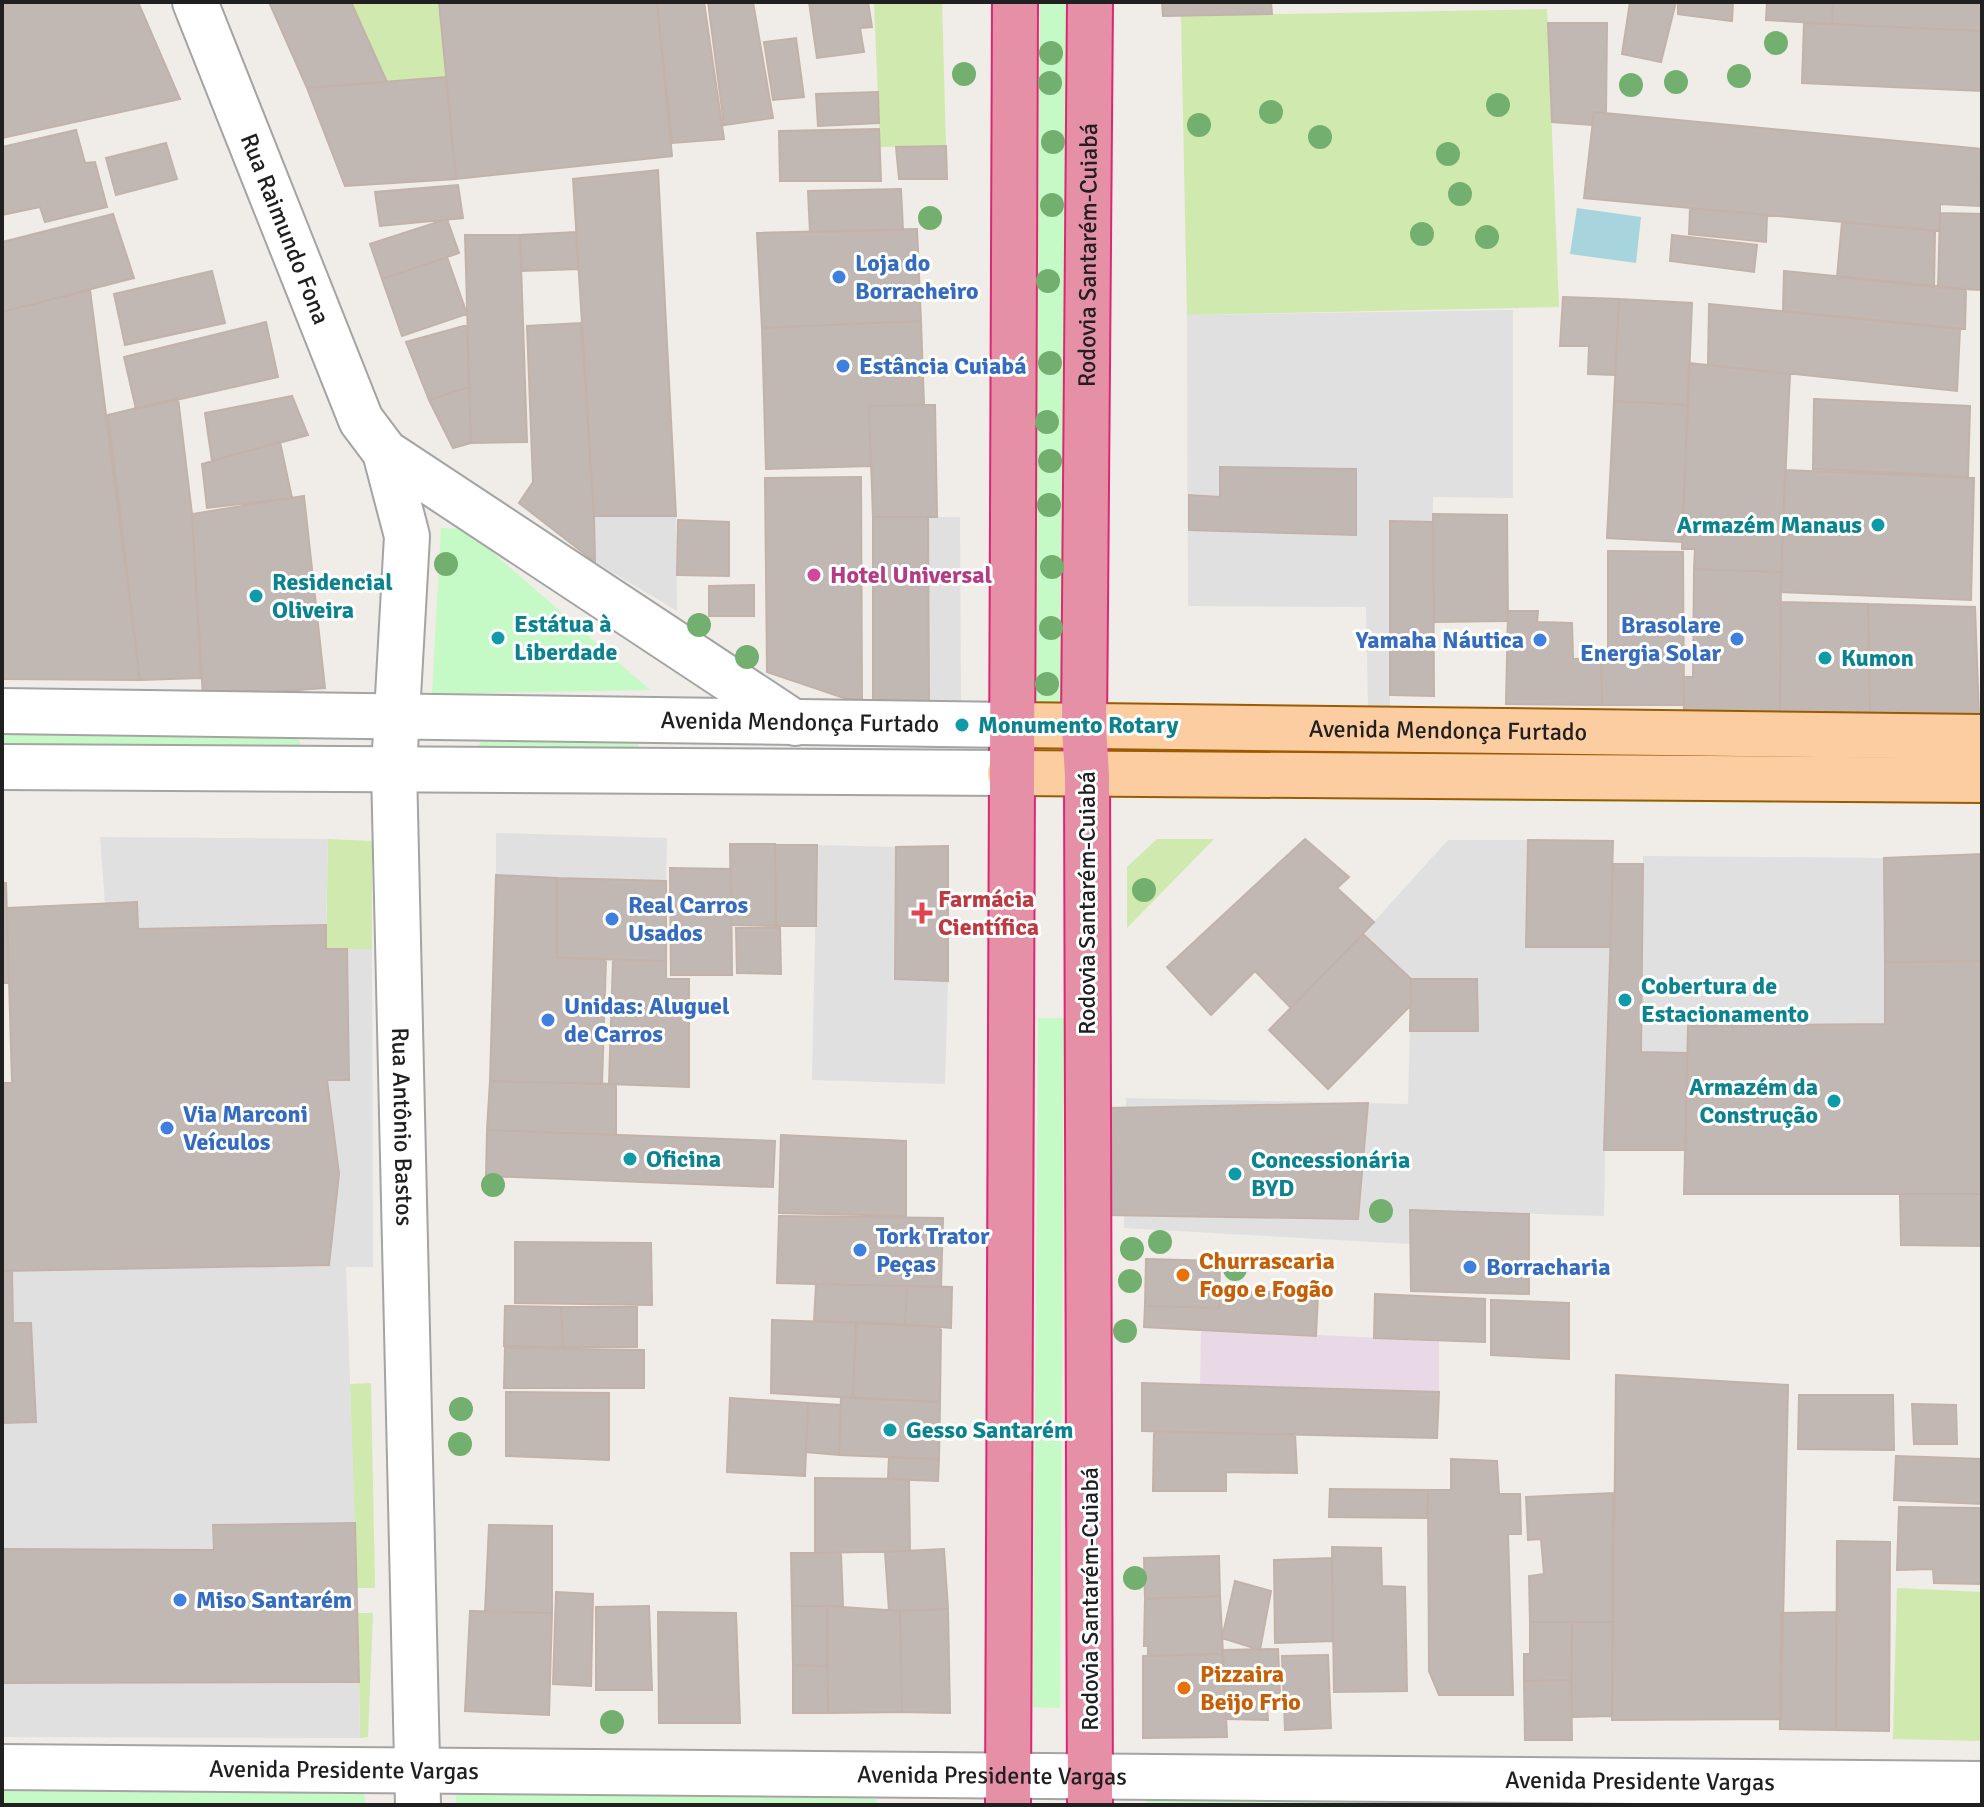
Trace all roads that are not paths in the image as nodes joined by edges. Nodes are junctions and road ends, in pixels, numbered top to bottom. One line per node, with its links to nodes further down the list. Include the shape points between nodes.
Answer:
1 (195, 2): 4 (street, Rua Raimundo Fona, via 361,420)
2 (1015, 2): 9 (highway)
3 (1090, 2): 10 (highway, Rodovia Santarém-Cuiabá)
4 (385, 452): 6 (street, Rua Antônio Bastos, via 407,536); 8 (street)
5 (2, 711): 6 (street, Avenida Mendonça Furtado)
6 (394, 715): 7 (street, Avenida Mendonça Furtado); 13 (street, Rua Antônio Bastos)
7 (692, 722): 8 (street, Avenida Mendonça Furtado); 14 (street)
8 (795, 723): 9 (street, Avenida Mendonça Furtado)
9 (1012, 725): 10 (main road, Avenida Mendonça Furtado); 15 (highway)
10 (1084, 728): 11 (main road, Avenida Mendonça Furtado); 16 (highway, Rodovia Santarém-Cuiabá)
11 (1982, 737)
12 (2, 767): 13 (street, Avenida Mendonça Furtado)
13 (394, 768): 14 (street, Avenida Mendonça Furtado); 20 (street, Rua Antônio Bastos)
14 (692, 773): 15 (street, Avenida Mendonça Furtado)
15 (1010, 773): 16 (main road, Avenida Mendonça Furtado); 21 (highway)
16 (1087, 775): 17 (main road, Avenida Mendonça Furtado); 22 (highway, Rodovia Santarém-Cuiabá)
17 (1982, 780)
18 (2, 1767): 20 (street, Avenida Presidente Vargas)
19 (1982, 1784): 22 (street, Avenida Presidente Vargas)
20 (418, 1788): 21 (street, Avenida Presidente Vargas)
21 (1008, 1791): 22 (street, Avenida Presidente Vargas)
22 (1090, 1791)

